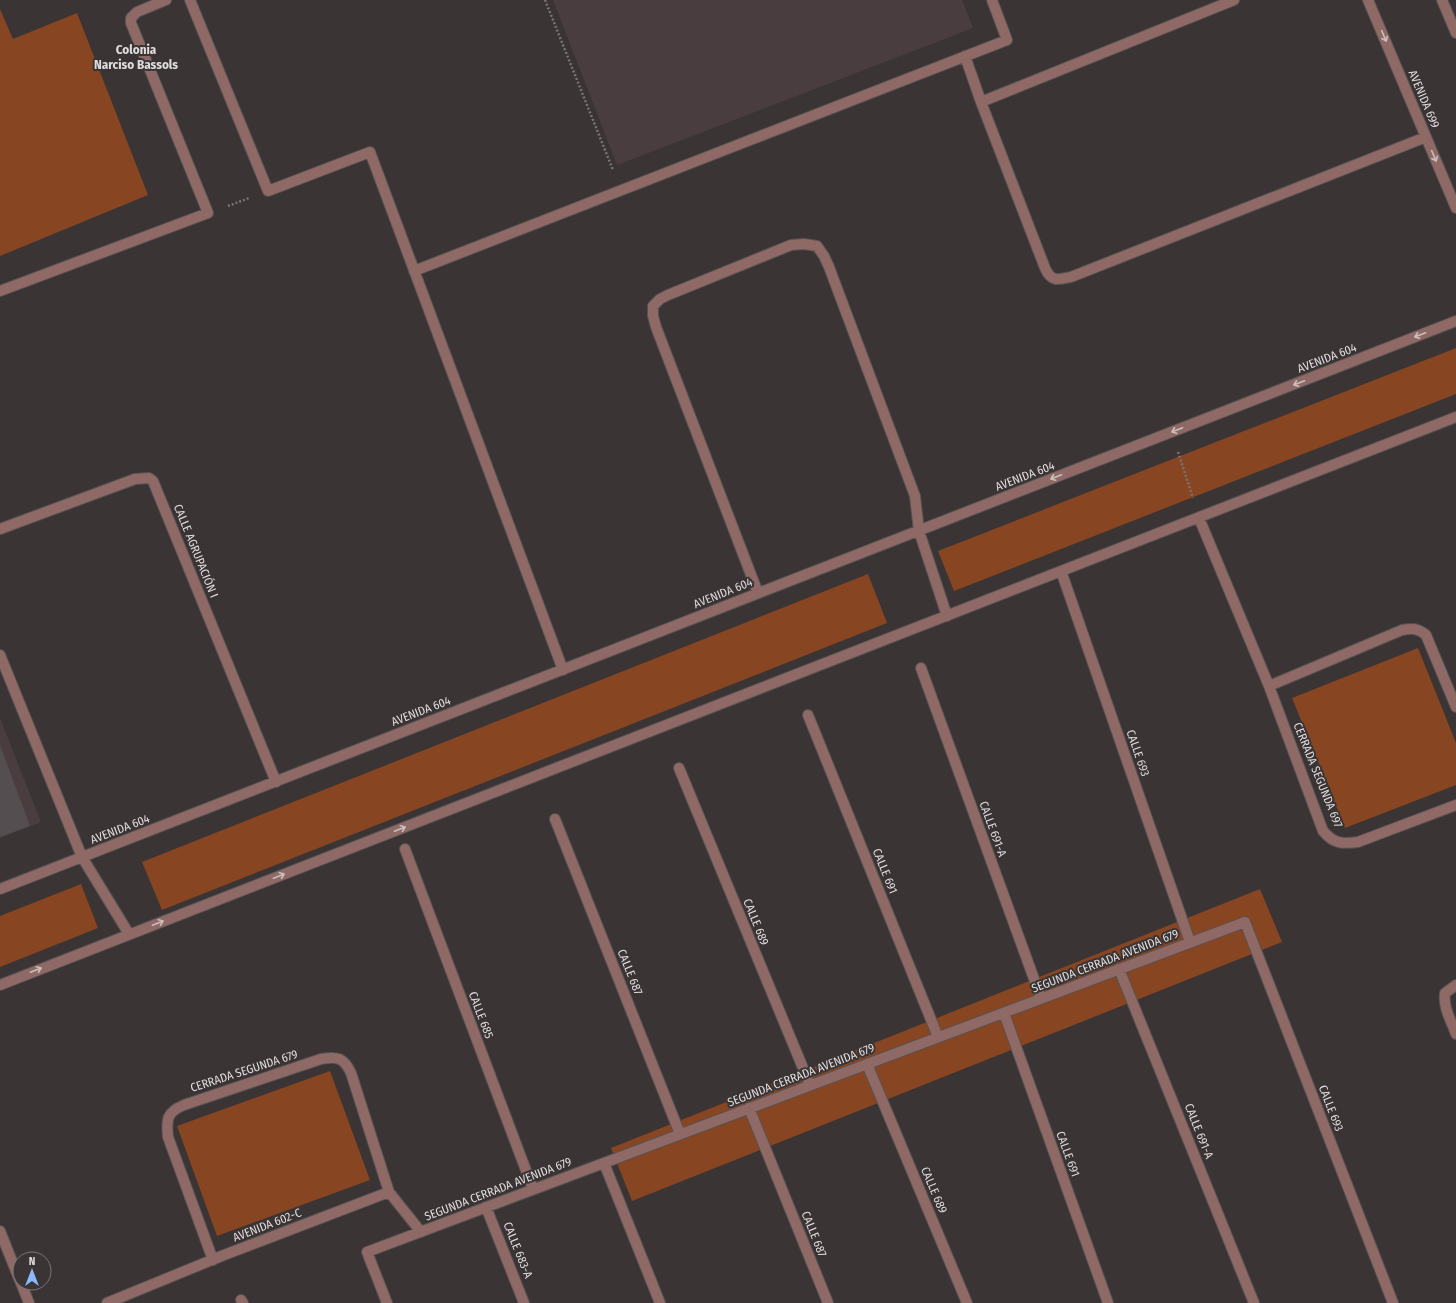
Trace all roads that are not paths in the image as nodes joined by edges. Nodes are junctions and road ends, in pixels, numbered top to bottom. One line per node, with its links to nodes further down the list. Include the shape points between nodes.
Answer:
1 (166, 0): 13 (street, via 137,12 131,18 131,23 208,213)
2 (190, 0): 12 (street, via 268,191 370,152)
3 (992, 0): 8 (street, via 1007,40)
4 (1234, 0): 9 (street)
5 (1368, 0): 10 (street, AVENIDA 699, one-way to 10)
6 (1442, 0): 7 (street)
7 (1456, 33)
8 (965, 56): 9 (street); 12 (street)
9 (981, 102): 10 (street, via 1048,275 1054,279 1071,277)
10 (1426, 137): 11 (street, AVENIDA 699, one-way to 11)
11 (1456, 208)
12 (414, 271): 24 (street)
13 (0, 291)
14 (1456, 321): 18 (street, AVENIDA 604, one-way to 18)
15 (1456, 417): 16 (street)
16 (1199, 518): 19 (street); 25 (street, CERRADA SEGUNDA 697)
17 (0, 529): 29 (street, CALLE AGRUPACIÓN I, via 135,479 149,478 153,481)
18 (919, 531): 20 (street, AVENIDA 604); 20 (street, via 915,496 824,256 817,246 791,246 668,295 653,306 656,327); 21 (street)
19 (1061, 571): 21 (street); 37 (street, CALLE 693)
20 (758, 594): 24 (street, AVENIDA 604)
21 (947, 616): 36 (street, one-way to 21)
22 (0, 655): 33 (street)
23 (921, 668): 41 (street, CALLE 691-A)
24 (563, 670): 29 (street, AVENIDA 604)
25 (1269, 686): 26 (street, via 1402,630 1420,630 1426,635); 30 (street, CERRADA SEGUNDA 697, via 1323,831 1329,838 1337,842 1358,842)
26 (1456, 707)
27 (808, 715): 44 (street, CALLE 691)
28 (679, 768): 46 (street, CALLE 689)
29 (276, 782): 33 (street, AVENIDA 604)
30 (1456, 805)
31 (555, 819): 48 (street, CALLE 687)
32 (405, 850): 50 (street, CALLE 685)
33 (82, 858): 34 (street, AVENIDA 604); 36 (street)
34 (0, 889)
35 (1245, 922): 37 (street, SEGUNDA CERRADA AVENIDA 679); 67 (street, CALLE 693)
36 (129, 934): 39 (street, one-way to 36)
37 (1190, 942): 38 (street, SEGUNDA CERRADA AVENIDA 679)
38 (1119, 969): 41 (street, SEGUNDA CERRADA AVENIDA 679); 66 (street, CALLE 691-A)
39 (0, 985)
40 (1456, 985): 43 (street, via 1445,993 1444,1000)
41 (1041, 998): 42 (street, SEGUNDA CERRADA AVENIDA 679)
42 (1004, 1013): 44 (street, SEGUNDA CERRADA AVENIDA 679); 65 (street, CALLE 691)
43 (1456, 1034)
44 (938, 1037): 45 (street, SEGUNDA CERRADA AVENIDA 679)
45 (867, 1064): 46 (street, SEGUNDA CERRADA AVENIDA 679); 64 (street, CALLE 689)
46 (810, 1085): 47 (street, SEGUNDA CERRADA AVENIDA 679)
47 (749, 1108): 48 (street, SEGUNDA CERRADA AVENIDA 679); 63 (street, CALLE 687)
48 (680, 1134): 49 (street, SEGUNDA CERRADA AVENIDA 679)
49 (604, 1163): 50 (street, SEGUNDA CERRADA AVENIDA 679); 62 (street)
50 (533, 1189): 52 (street, SEGUNDA CERRADA AVENIDA 679)
51 (389, 1192): 54 (street); 55 (street, AVENIDA 602-C); 55 (street, CERRADA SEGUNDA 679, via 352,1073 341,1059 321,1059 184,1105 174,1109 168,1116 168,1137)
52 (486, 1207): 54 (street, SEGUNDA CERRADA AVENIDA 679); 61 (street, CALLE 683-A)
53 (0, 1231): 56 (street)
54 (421, 1232): 60 (street, SEGUNDA CERRADA AVENIDA 679, via 367,1252)
55 (213, 1260): 59 (street, AVENIDA 602-C)
56 (12, 1262)
57 (24, 1291): 58 (street)
58 (29, 1303)
59 (108, 1303)
60 (386, 1303)
61 (524, 1303)
62 (660, 1303)
63 (828, 1303)
64 (967, 1303)
65 (1108, 1303)
66 (1254, 1303)
67 (1392, 1303)

